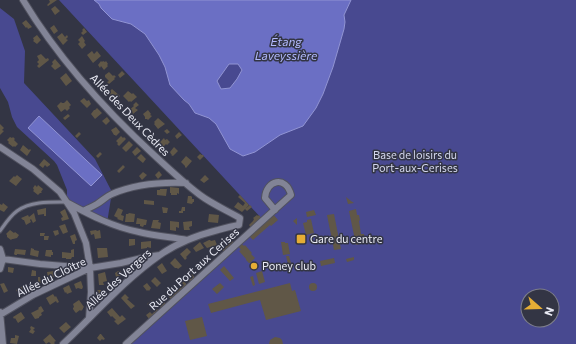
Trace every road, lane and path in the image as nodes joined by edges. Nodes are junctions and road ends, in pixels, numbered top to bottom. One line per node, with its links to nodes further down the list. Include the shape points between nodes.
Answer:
1 (22, 0): 3 (street, Allée des Deux Cèdres, via 68,65 90,90 139,141)
2 (0, 147): 4 (street, via 47,181)
3 (186, 183): 6 (street, via 157,183 128,189 112,194); 7 (street, Allée des Deux Cèdres, via 200,196 240,218)
4 (67, 202): 6 (street); 8 (lane, via 46,202 24,208 12,215); 13 (street, via 86,243)
5 (275, 210): 5 (street, Rue du Port aux Cerises, via 292,195 284,183 276,182 266,189 265,198); 19 (street, Rue du Port aux Cerises)
6 (83, 211): 9 (street, via 107,223 138,232)
7 (239, 225): 9 (street, Allée des Vergers)
8 (0, 231)
9 (187, 240): 11 (street, Allée des Vergers)
10 (0, 249): 12 (street)
11 (161, 255): 13 (street, Allée du Cloître); 16 (street, Allée des Vergers, via 132,277)
12 (3, 259): 13 (street); 14 (street)
13 (90, 268): 15 (street, Allée du Cloître); 16 (street)
14 (0, 269)
15 (0, 313): 17 (street)
16 (89, 318): 18 (street, Allée des Vergers)
17 (3, 344)
18 (63, 344)
19 (126, 344)

